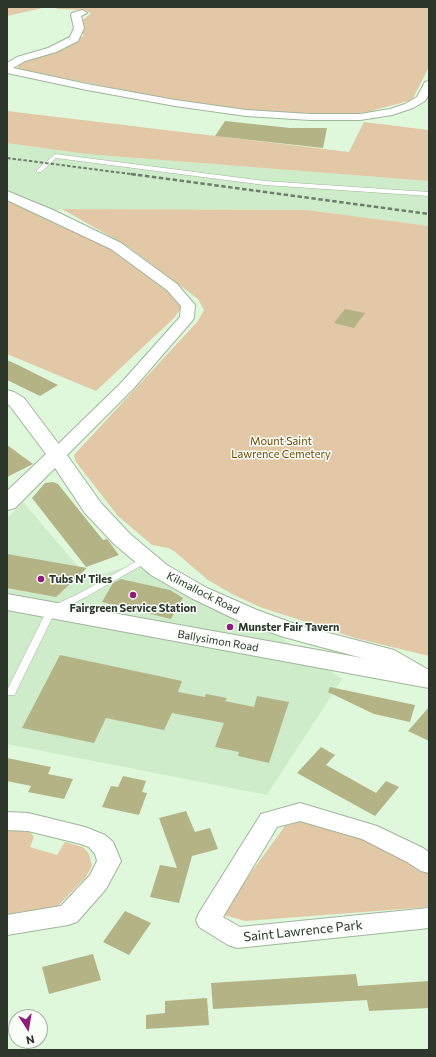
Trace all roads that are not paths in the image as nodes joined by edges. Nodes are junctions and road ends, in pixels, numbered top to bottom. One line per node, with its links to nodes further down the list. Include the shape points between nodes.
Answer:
1 (82, 13): 2 (street, via 76,15 79,28 74,39 52,50 21,59)
2 (7, 69): 4 (street, via 150,99 263,115 360,117 392,112)
3 (429, 84): 4 (street)
4 (425, 100)
5 (39, 171): 6 (lane, via 55,156 265,183)
6 (429, 194)
7 (7, 195): 9 (street, via 116,246 172,287 188,305 187,318 127,386)
8 (7, 396): 9 (street, Kilmallock Road, via 17,402)
9 (57, 455): 10 (street); 11 (street, Kilmallock Road, via 94,508 122,540)
10 (7, 504)
11 (146, 559): 13 (lane); 14 (street, Kilmallock Road, via 159,570 199,593 249,616 292,632 385,656)
12 (7, 602): 13 (street, Ballysimon Road)
13 (51, 610): 14 (street, Ballysimon Road); 15 (lane)
14 (427, 680)
15 (11, 692)
16 (7, 821): 19 (street, via 28,822 85,836 97,841 105,849 109,861 98,882 68,915)
17 (429, 864): 18 (street, Saint Lawrence Park, via 369,832 300,812 269,820 208,920 237,938)
18 (429, 918)
19 (7, 925)

